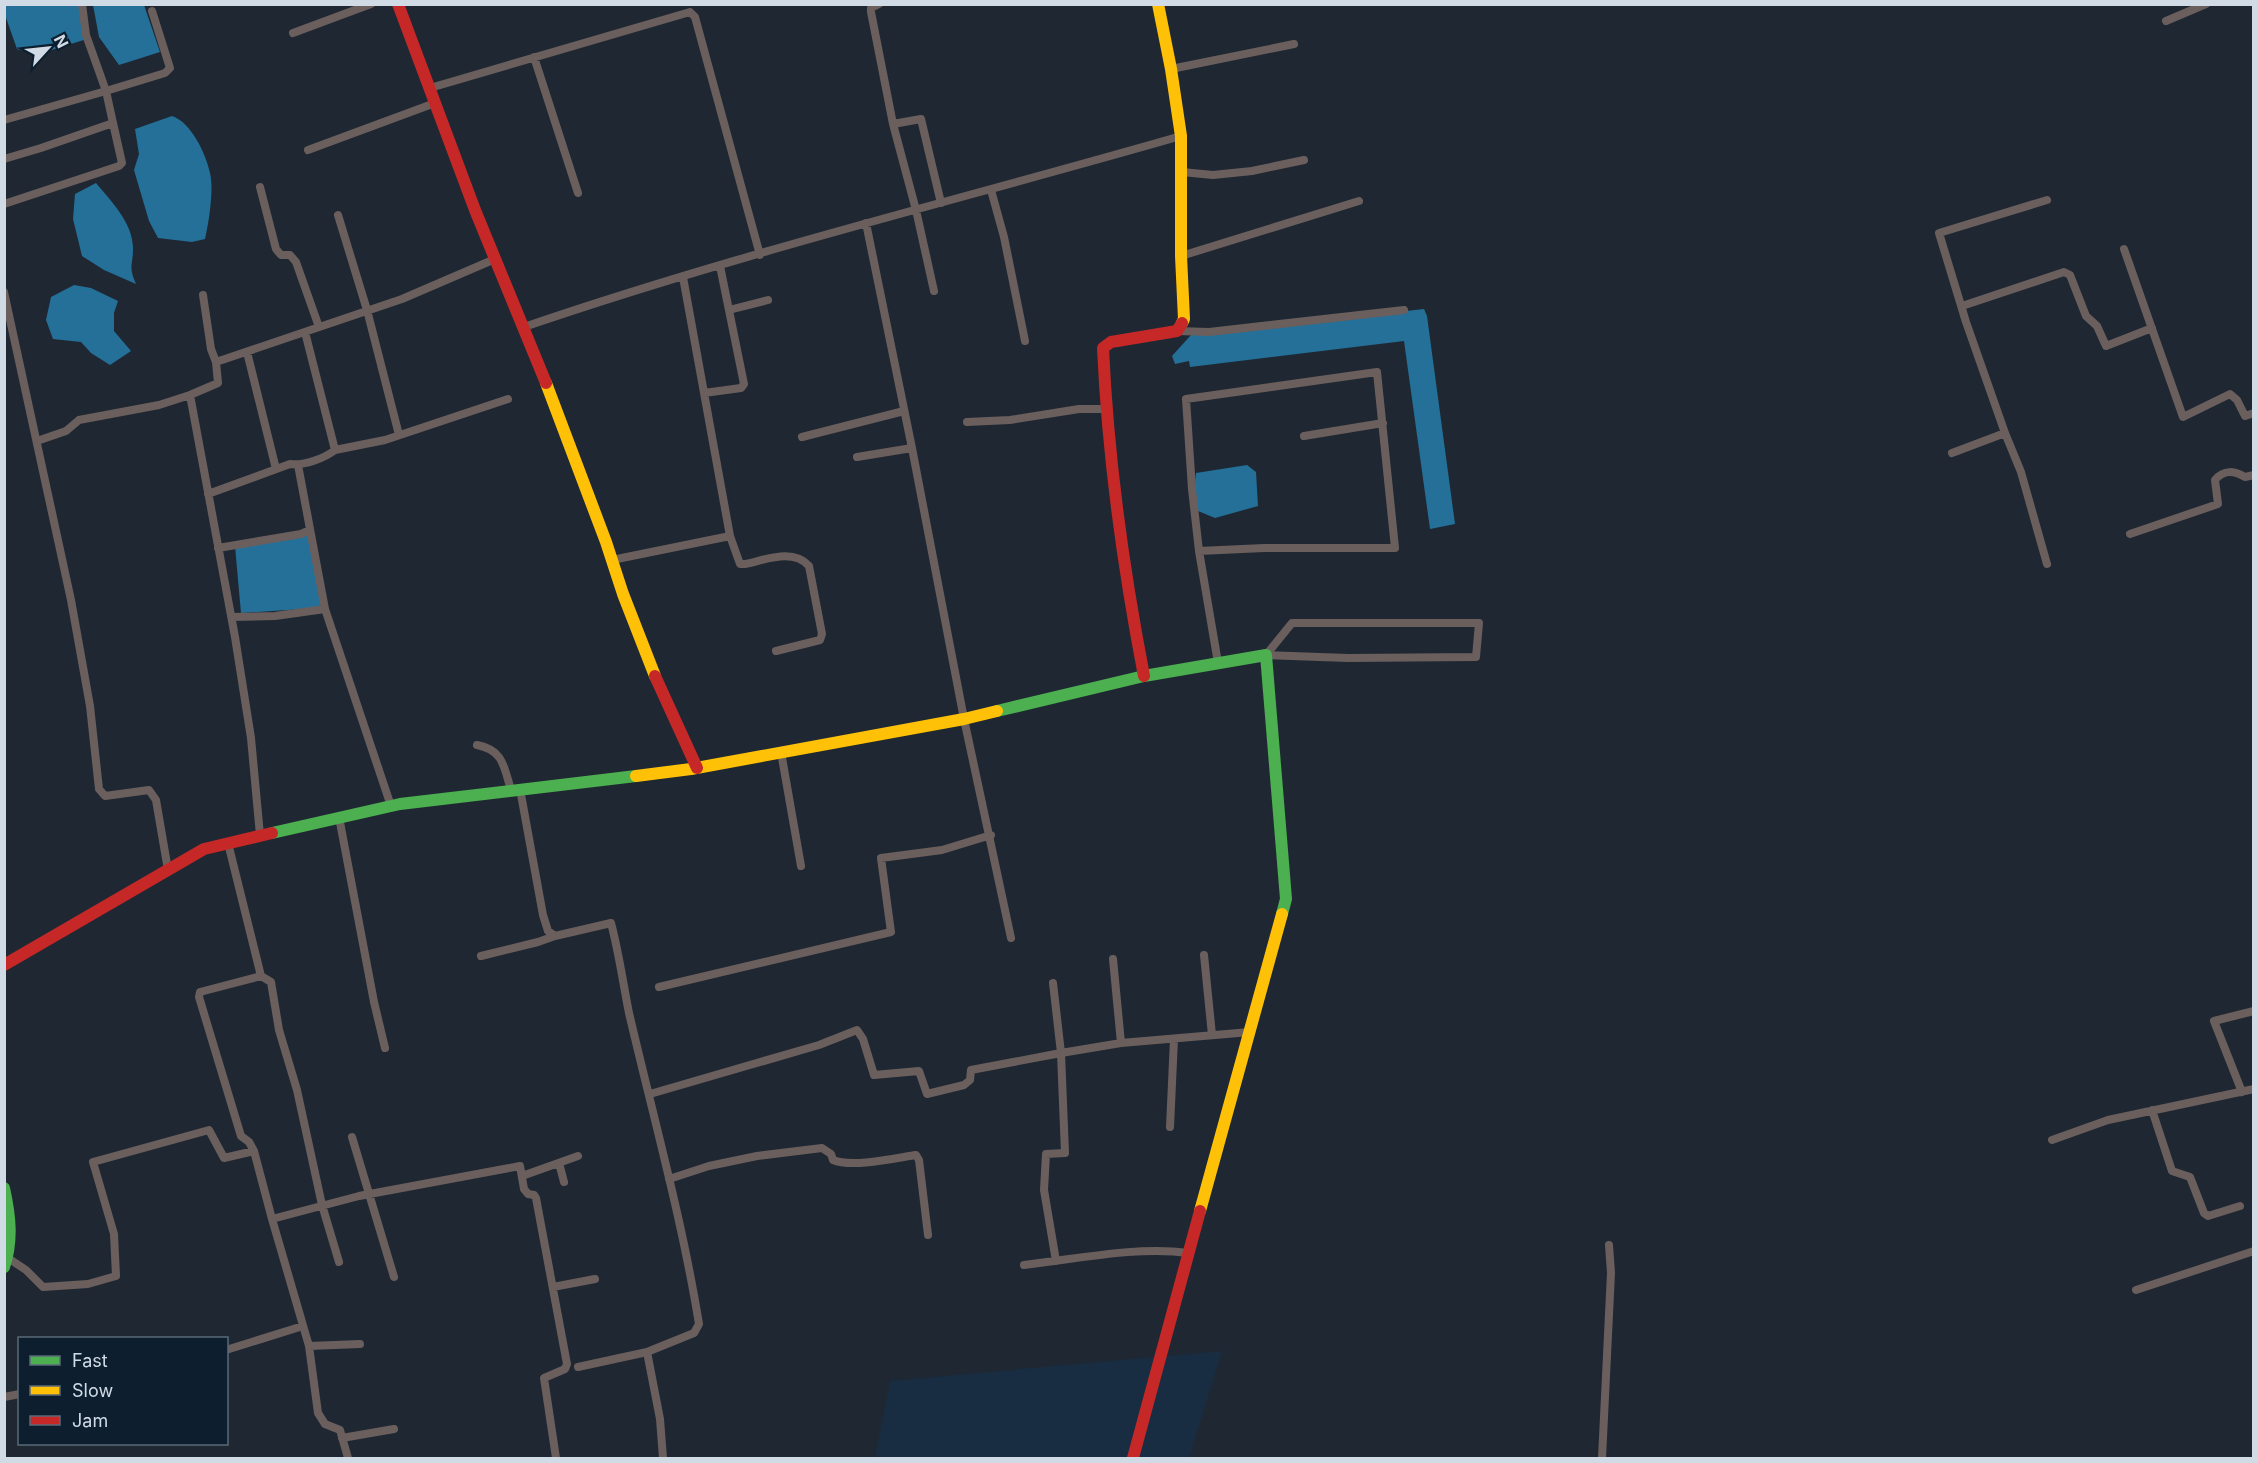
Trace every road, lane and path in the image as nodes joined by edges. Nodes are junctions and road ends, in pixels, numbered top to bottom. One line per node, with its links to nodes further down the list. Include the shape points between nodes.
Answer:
1 (81, 4): 14 (street, via 86,35)
2 (371, 4): 9 (street)
3 (398, 4): 13 (street)
4 (879, 4): 18 (street, via 871,12)
5 (1158, 4): 12 (street)
6 (2205, 4): 8 (street)
7 (152, 11): 14 (street, via 170,68 158,76)
8 (2166, 21)
9 (293, 33)
10 (1294, 44): 12 (street)
11 (534, 57): 13 (street); 26 (street); 35 (street, via 690,12 695,17)
12 (1171, 69): 19 (street)
13 (430, 88): 15 (street)
14 (106, 91): 16 (street); 17 (street)
15 (435, 103): 20 (street); 37 (street)
16 (4, 120)
17 (113, 123): 21 (street); 30 (street, via 122,163 119,166)
18 (893, 124): 29 (street, via 921,119); 31 (street)
19 (1181, 136): 23 (street); 25 (street)
20 (308, 150)
21 (4, 159)
22 (1304, 160): 23 (street, via 1223,174)
23 (1182, 172): 36 (street)
24 (260, 187): 48 (street, via 276,249 296,262)
25 (991, 190): 29 (street); 53 (street)
26 (578, 193)
27 (2047, 200): 44 (street, via 1939,233)
28 (1359, 201): 36 (street)
29 (941, 203): 31 (street)
30 (4, 204)
31 (916, 210): 33 (street); 40 (street)
32 (338, 215): 45 (street)
33 (866, 223): 35 (street); 60 (street)
34 (2124, 249): 50 (street)
35 (760, 255): 38 (street)
36 (1181, 256): 51 (street, via 1184,318)
37 (495, 259): 45 (street); 49 (street)
38 (720, 266): 39 (street); 46 (street)
39 (683, 277): 49 (street); 56 (street)
40 (934, 291)
41 (4, 292): 68 (street)
42 (203, 295): 55 (street)
43 (768, 300): 46 (street)
44 (1962, 306): 50 (street, via 2064,272 2070,275 2086,316 2097,326 2106,346); 64 (street)
45 (367, 310): 48 (street); 65 (street)
46 (729, 310): 56 (street, via 744,384 741,388)
47 (1404, 310): 51 (street, via 1209,332)
48 (319, 327): 52 (street)
49 (524, 327): 82 (street)
50 (2152, 328): 61 (street, via 2183,417 2230,394 2244,416)
51 (1177, 331): 59 (street, via 1111,342 1103,348)
52 (305, 332): 54 (street); 70 (street)
53 (1025, 341)
54 (247, 352): 55 (street); 74 (street)
55 (216, 362): 57 (street, via 218,383)
56 (704, 393): 79 (street)
57 (190, 395): 68 (street, via 79,420 66,430); 76 (street)
58 (508, 399): 65 (street)
59 (1106, 409): 62 (street); 89 (street, via 1119,531)
60 (903, 411): 67 (street); 69 (street)
61 (2253, 413)
62 (967, 422)
63 (1383, 423): 66 (street); 81 (street, via 1395,548); 81 (street, via 1377,372 1186,399)
64 (2005, 433): 71 (street); 83 (street, via 2021,472)
65 (399, 435): 70 (street)
66 (1304, 436)
67 (802, 437)
68 (37, 441): 101 (street, via 90,706 99,789 105,796 149,790 153,793)
69 (912, 448): 72 (street); 90 (street)
70 (335, 450): 73 (street)
71 (1952, 453)
72 (857, 457)
73 (298, 465): 74 (street); 77 (street)
74 (276, 469): 76 (street)
75 (2253, 475): 78 (street, via 2226,472 2215,480 2218,504)
76 (208, 494): 80 (street)
77 (310, 530): 80 (street); 84 (street)
78 (2130, 534)
79 (730, 536): 82 (street); 86 (street, via 740,564 782,556 803,560 808,566 820,640)
80 (218, 548): 85 (street)
81 (1199, 551): 88 (street)
82 (612, 560): 93 (street, via 649,662)
83 (2047, 564)
84 (325, 609): 85 (street); 95 (street)
85 (232, 617): 97 (street, via 251,738)
86 (776, 651)
87 (1266, 654): 87 (street, via 1292,623 1479,623 1476,657); 88 (street); 112 (street, via 1286,899)
88 (1218, 663): 89 (street)
89 (1144, 676): 90 (street)
90 (964, 719): 92 (street); 98 (street)
91 (477, 745): 94 (street, via 499,755)
92 (781, 752): 93 (street); 100 (street)
93 (697, 768): 94 (street)
94 (515, 790): 95 (street); 102 (street, via 543,915 548,931)
95 (391, 806): 96 (street)
96 (339, 817): 97 (street); 116 (street)
97 (260, 835): 99 (street)
98 (990, 835): 103 (street); 110 (street, via 942,850 881,858 891,932)
99 (228, 843): 101 (street, via 204,849); 108 (street)
100 (801, 866)
101 (168, 870): 107 (street)
102 (555, 936): 105 (street); 120 (street, via 611,923)
103 (1011, 938)
104 (1204, 955): 113 (street)
105 (481, 956)
106 (1113, 959): 115 (street)
107 (4, 965)
108 (261, 976): 125 (street, via 200,992 199,997 241,1136); 133 (street, via 271,982)
109 (1053, 983): 117 (street)
110 (659, 987)
111 (2253, 1011): 119 (street, via 2214,1021)
112 (1250, 1032): 113 (street); 139 (street)
113 (1212, 1035): 114 (street)
114 (1174, 1039): 115 (street); 122 (street)
115 (1121, 1043): 117 (street)
116 (386, 1048)
117 (1060, 1053): 120 (street, via 971,1070 970,1080 964,1085 927,1094 919,1071 874,1075 857,1030 819,1045); 140 (street, via 1065,1153 1046,1154 1044,1190)
118 (2253, 1089): 119 (street)
119 (2242, 1092): 121 (street)
120 (650, 1094): 129 (street)
121 (2152, 1110): 124 (street, via 2108,1120); 134 (street, via 2172,1171 2190,1177 2204,1213 2208,1216)
122 (1170, 1127)
123 (352, 1137): 132 (street)
124 (2052, 1140)
125 (254, 1151): 135 (street); 142 (street, via 224,1158 209,1130 93,1162 114,1234 116,1276 88,1284 43,1287 26,1270)
126 (578, 1156): 127 (street)
127 (559, 1163): 128 (street); 130 (street)
128 (522, 1176): 132 (street, via 520,1166 516,1166); 146 (street, via 526,1192 536,1198)
129 (669, 1179): 136 (street, via 757,1156 822,1148 833,1160 841,1162 876,1162 916,1155); 152 (street, via 699,1324 694,1333)
130 (564, 1182)
131 (4, 1188): 142 (street, via 9,1210)
132 (371, 1195): 133 (street); 144 (street)
133 (322, 1205): 135 (street); 141 (street)
134 (2240, 1206)
135 (272, 1220): 148 (street)
136 (928, 1234)
137 (1609, 1245): 160 (street)
138 (2253, 1251): 147 (street)
139 (1189, 1253): 140 (street, via 1164,1250); 159 (street)
140 (1056, 1261): 143 (street)
141 (339, 1262)
142 (6, 1263)
143 (1024, 1265)
144 (394, 1277)
145 (595, 1280): 146 (street)
146 (553, 1287): 157 (street, via 567,1364 565,1369 544,1378)
147 (2136, 1290)
148 (303, 1326): 150 (street); 151 (street)
149 (360, 1344): 150 (street)
150 (309, 1346): 155 (street, via 318,1413 326,1424 340,1430)
151 (228, 1349)
152 (647, 1352): 153 (street); 158 (street)
153 (578, 1367)
154 (394, 1429): 155 (street)
155 (342, 1438): 156 (street)
156 (348, 1458)
157 (556, 1458)
158 (663, 1458)
159 (1132, 1458)
160 (1602, 1458)

